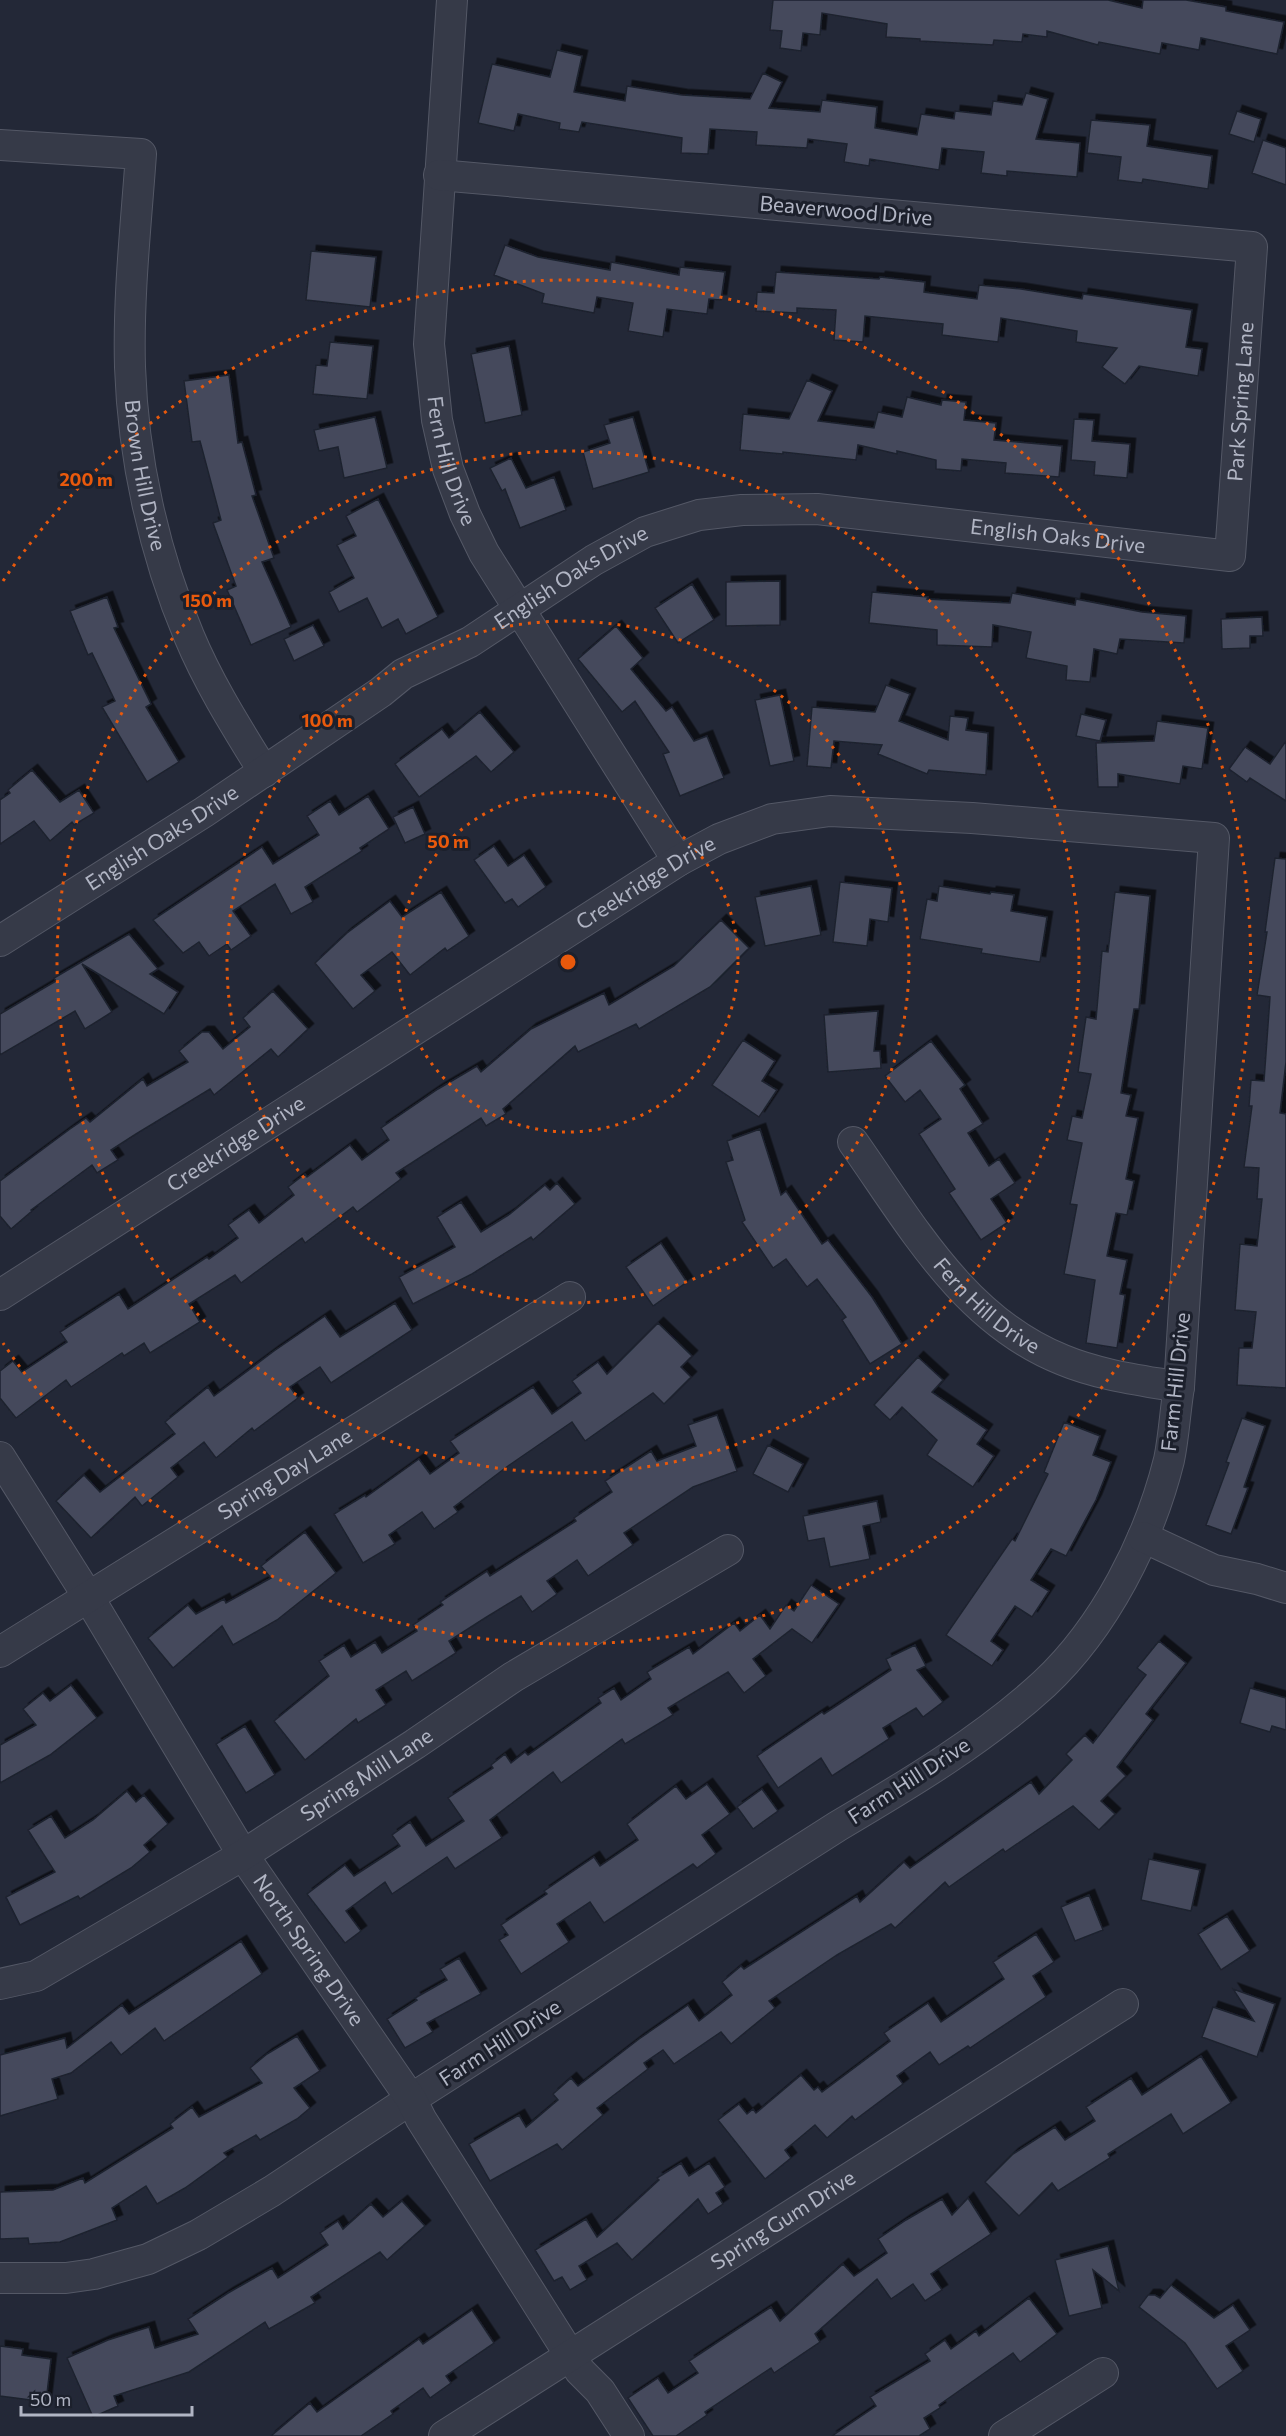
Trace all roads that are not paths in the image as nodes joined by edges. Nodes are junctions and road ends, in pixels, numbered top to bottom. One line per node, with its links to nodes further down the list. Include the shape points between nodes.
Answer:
1 (452, 0): 3 (street, Fern Hill Drive)
2 (0, 145): 7 (street, Brown Hill Drive, via 141,154 130,367 135,431 146,493 160,552 189,636)
3 (440, 175): 4 (street, Beaverwood Drive); 6 (street, Fern Hill Drive, via 429,344 437,420 448,469 465,514)
4 (1252, 247): 5 (street, Park Spring Lane)
5 (1230, 556): 6 (street, English Oaks Drive, via 817,509 742,510 699,515 645,532)
6 (519, 608): 7 (street, English Oaks Drive, via 470,642 403,674); 9 (street, Fern Hill Drive)
7 (264, 772): 10 (street, English Oaks Drive)
8 (1214, 838): 9 (street, Creekridge Drive, via 830,811 772,819 719,839); 14 (street, Farm Hill Drive)
9 (678, 861): 12 (street, Creekridge Drive)
10 (0, 941)
11 (853, 1142): 14 (street, Fern Hill Drive, via 956,1285 986,1314 1021,1339 1062,1360)
12 (0, 1295)
13 (570, 1297): 19 (street, Spring Day Lane)
14 (1179, 1387): 16 (street, Farm Hill Drive, via 1169,1458)
15 (0, 1457): 19 (street, North Spring Drive)
16 (1143, 1537): 18 (street, via 1214,1570); 24 (street, Farm Hill Drive, via 1123,1581 1077,1648 1046,1682 1005,1717 901,1789)
17 (728, 1550): 21 (street, Spring Mill Lane, via 513,1677)
18 (1286, 1588)
19 (89, 1598): 20 (street, Spring Day Lane); 21 (street, North Spring Drive)
20 (0, 1652)
21 (243, 1855): 22 (street, Spring Mill Lane, via 36,1976); 24 (street, North Spring Drive)
22 (0, 1984)
23 (1123, 2004): 26 (street, Spring Gum Drive)
24 (411, 2099): 25 (street, Farm Hill Drive, via 262,2197 148,2259 66,2278); 26 (street, North Spring Drive)
25 (0, 2278)
26 (570, 2356): 28 (street, Spring Gum Drive); 29 (street, North Spring Drive, via 600,2391)
27 (1103, 2373): 30 (street)
28 (444, 2436)
29 (629, 2436)
30 (1004, 2436)

